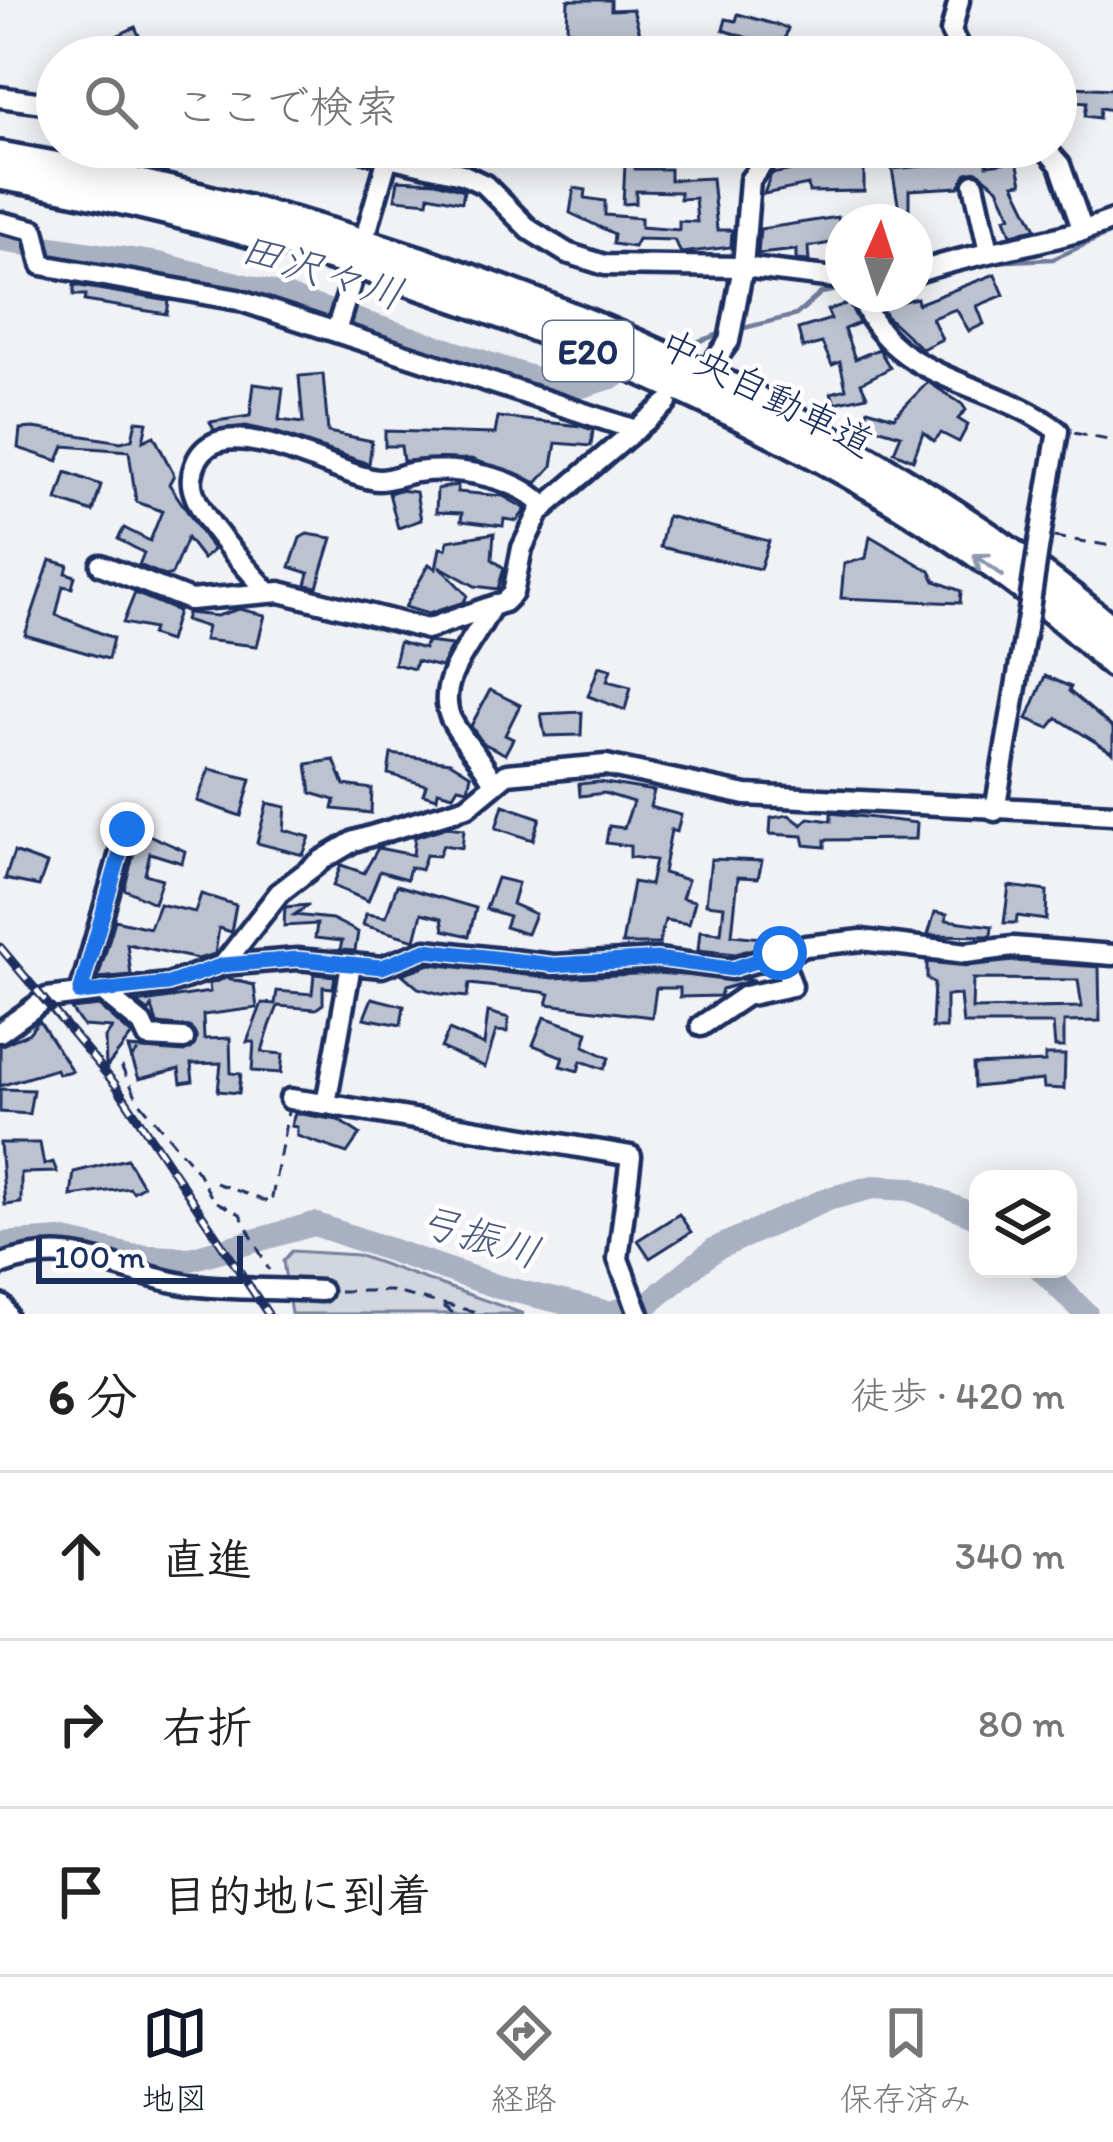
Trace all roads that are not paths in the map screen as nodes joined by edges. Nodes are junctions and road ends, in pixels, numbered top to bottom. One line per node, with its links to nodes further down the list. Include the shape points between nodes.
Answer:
1 (959, 0): 2 (street)
2 (953, 36)
3 (0, 97): 4 (street)
4 (36, 102)
5 (0, 156): 6 (highway, 中央自動車道 / E20)
6 (36, 164)
7 (54, 168): 32 (highway, 中央自動車道 / E20, via 248,211 421,265 712,380 944,505)
8 (385, 168): 16 (street)
9 (426, 168): 19 (street, via 485,185 530,230 605,266)
10 (759, 168): 19 (street, via 750,180)
11 (1061, 168): 17 (street)
12 (0, 175): 33 (highway, 中央自動車道 / E20, one-way to 12, via 943,532 670,383 321,255)
13 (974, 184): 18 (street)
14 (1113, 220): 17 (street)
15 (0, 222): 24 (street, via 34,230 42,265 174,285)
16 (368, 227)
17 (1083, 231): 18 (street)
18 (989, 251): 20 (street)
19 (743, 267): 21 (street); 25 (street, via 731,331)
20 (933, 268)
21 (825, 277)
22 (351, 283): 24 (street)
23 (869, 312): 35 (street, bridge, via 913,361 1058,430)
24 (336, 331): 27 (street)
25 (711, 366)
26 (668, 403): 27 (street)
27 (636, 430): 28 (street)
28 (545, 508): 30 (street, via 529,488 498,481 449,471 380,480 283,447 227,440 192,472 191,493); 31 (street, via 522,548 513,593)
29 (100, 565): 30 (street, via 190,600)
30 (267, 591): 31 (street, via 427,629)
31 (491, 607): 34 (street, via 458,662 448,700 450,718)
32 (1113, 632)
33 (1113, 663)
34 (493, 782): 35 (street, via 606,765 746,795); 40 (street, via 467,807 354,841 322,860 279,893)
35 (995, 812): 36 (street)
36 (1113, 814)
37 (127, 829): 43 (street)
38 (780, 953): 39 (street, via 862,940 966,953 1012,947); 41 (street, via 732,969 657,959 554,965 426,950 382,967); 44 (street, via 793,986 745,996)
39 (1113, 955)
40 (223, 965): 41 (street); 42 (street, via 168,984)
41 (351, 965): 48 (street)
42 (103, 991): 43 (street); 46 (street, via 142,1024 144,1035)
43 (80, 993): 45 (street, via 47,998)
44 (701, 1026)
45 (0, 1032)
46 (184, 1039)
47 (290, 1099): 48 (street)
48 (326, 1104): 51 (street, via 631,1156 618,1258)
49 (0, 1265): 50 (street, via 34,1252 71,1253 189,1285)
50 (321, 1291)
51 (639, 1314)

